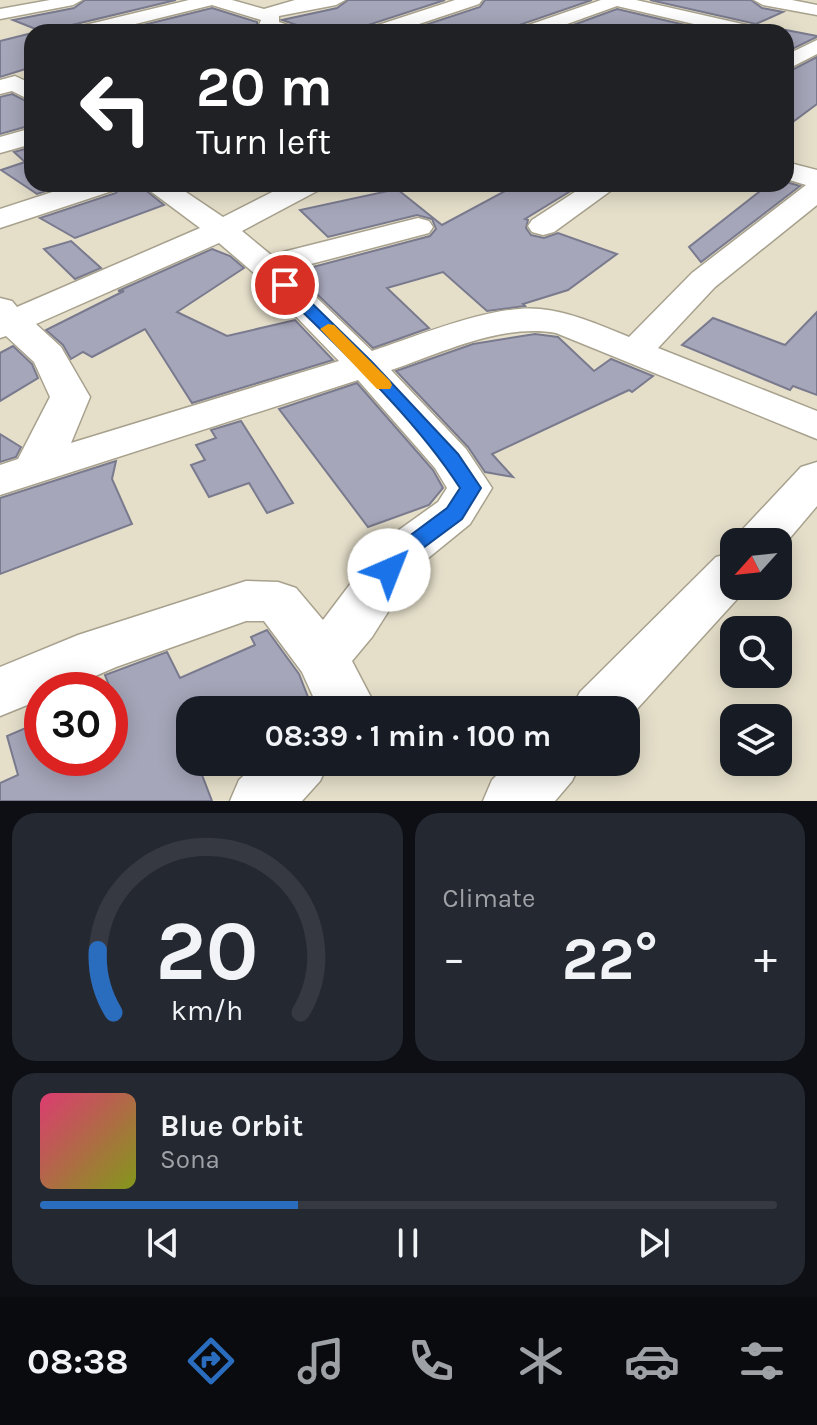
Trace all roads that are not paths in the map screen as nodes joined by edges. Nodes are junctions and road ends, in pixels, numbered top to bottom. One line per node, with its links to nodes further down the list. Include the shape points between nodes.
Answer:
1 (73, 0): 8 (street)
2 (212, 0): 10 (street); 11 (street)
3 (336, 0): 10 (street, via 296,5)
4 (473, 0): 13 (street)
5 (614, 0): 9 (street); 14 (street)
6 (763, 0): 7 (street)
7 (817, 10)
8 (0, 14)
9 (713, 22): 15 (street); 16 (street)
10 (262, 23): 12 (street)
11 (113, 24)
12 (265, 24)
13 (400, 24)
14 (549, 24)
15 (709, 24)
16 (721, 24)
17 (794, 41): 18 (street)
18 (817, 46): 19 (street)
19 (794, 59)
20 (794, 172): 21 (street)
21 (817, 179)
22 (817, 190): 33 (street, via 715,271)
23 (81, 192): 27 (street)
24 (167, 192): 30 (street)
25 (294, 192): 30 (street)
26 (594, 192): 28 (street)
27 (1, 219)
28 (543, 226)
29 (418, 227): 31 (street)
30 (222, 230): 31 (street); 32 (street)
31 (265, 266): 34 (street)
32 (3, 319): 36 (street, via 39,345 60,371 70,397 49,445)
33 (636, 351): 34 (street, via 538,319 502,322); 35 (street)
34 (365, 365): 36 (street); 40 (street, via 451,459 470,488 454,513 399,555)
35 (817, 426)
36 (16, 475)
37 (817, 477): 38 (street)
38 (771, 528)
39 (720, 585): 43 (street)
40 (322, 658): 41 (street, via 278,602 246,601 97,651); 42 (street)
41 (0, 692)
42 (341, 696)
43 (613, 696)
44 (285, 776): 46 (street)
45 (538, 776): 47 (street)
46 (261, 801)
47 (514, 801)

